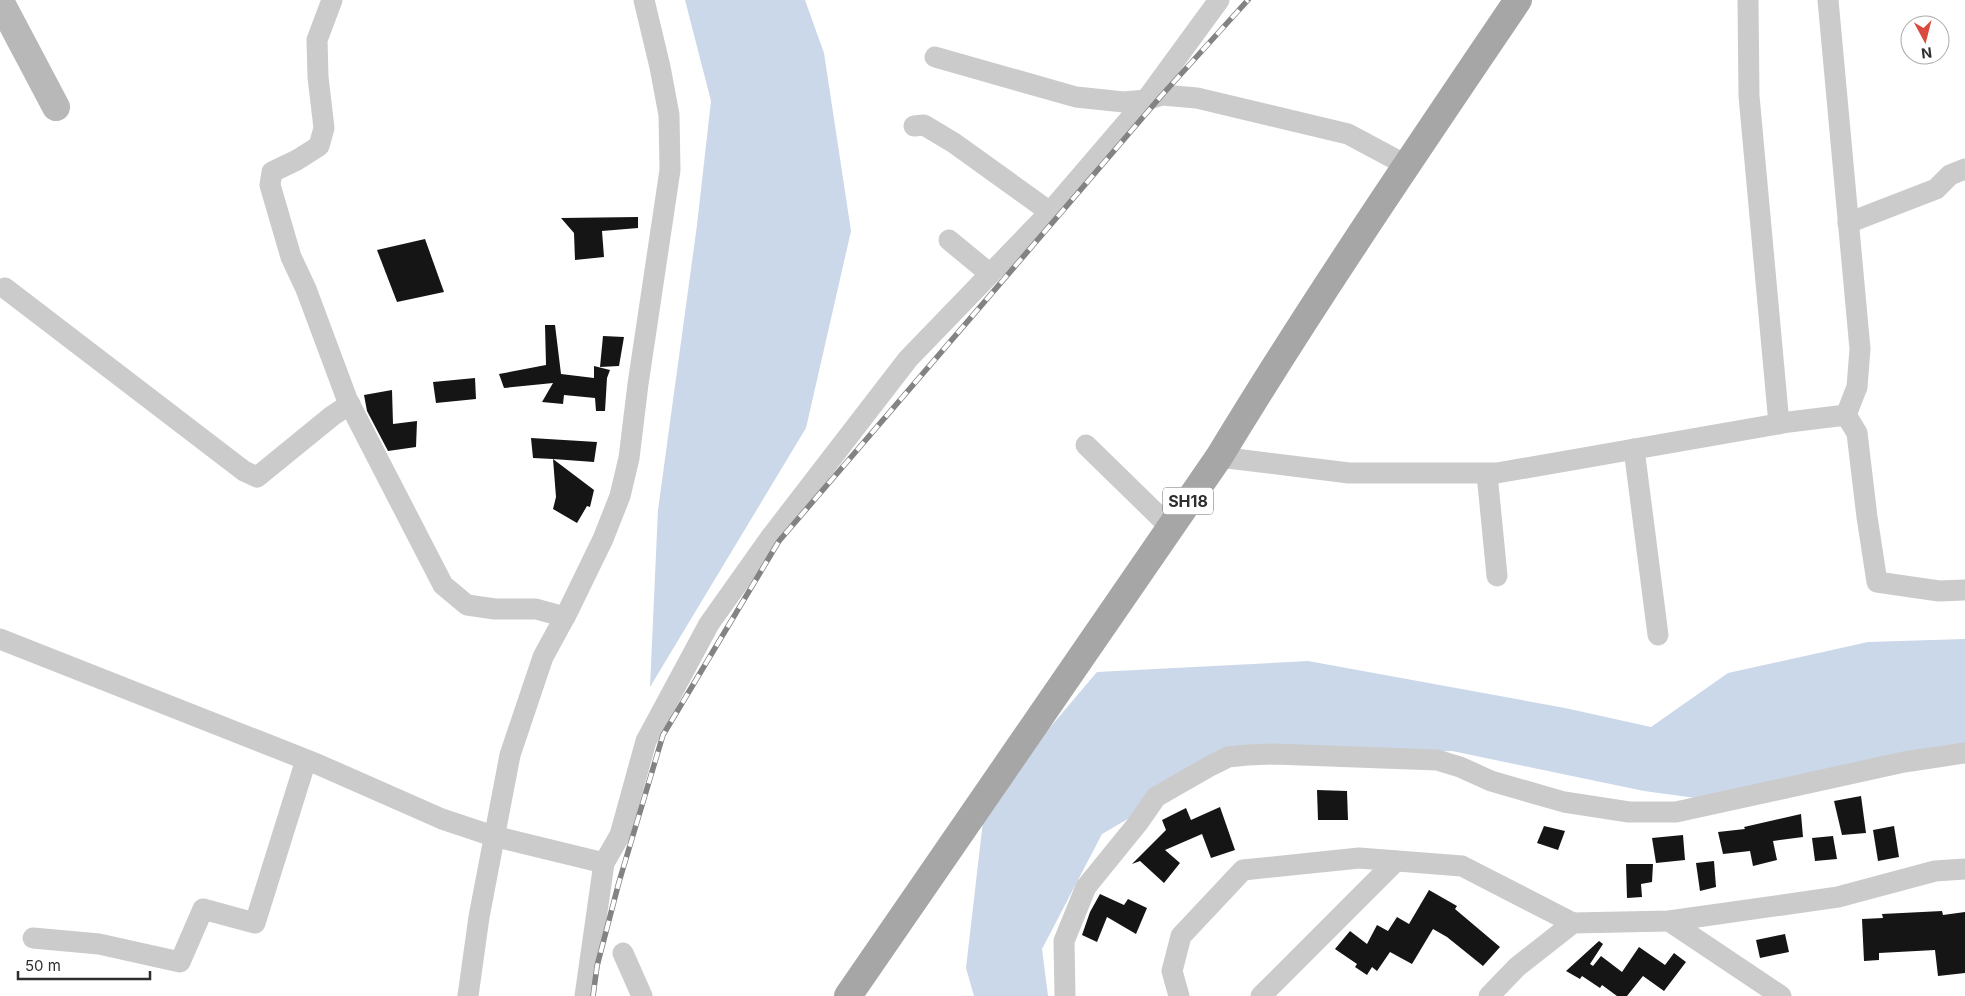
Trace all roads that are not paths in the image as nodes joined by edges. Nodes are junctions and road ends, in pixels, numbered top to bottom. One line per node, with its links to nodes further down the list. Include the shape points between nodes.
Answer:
1 (332, 0): 19 (street, via 317,40 324,128 319,146 272,172 270,186 291,257)
2 (644, 0): 29 (street, via 669,115 670,170 629,458 620,496 603,539)
3 (1219, 0): 9 (street)
4 (1518, 0): 12 (main road, SH18)
5 (1748, 0): 21 (street, via 1749,96)
6 (1828, 0): 15 (street)
7 (0, 1): 10 (street)
8 (935, 58): 9 (street, via 1076,97 1124,102)
9 (1146, 100): 12 (street, via 1162,95 1197,98 1348,134); 14 (street)
10 (56, 107)
11 (914, 126): 14 (street, via 924,125 954,143)
12 (1406, 165): 24 (main road, SH18, via 1273,368)
13 (1965, 169): 15 (street, via 1950,175 1936,189)
14 (1050, 212): 17 (street)
15 (1848, 223): 20 (street, via 1860,349 1857,387)
16 (949, 240): 17 (street)
17 (989, 273): 36 (street, via 908,359 770,538 710,624 646,741 620,836)
18 (5, 288): 19 (street, via 244,471 257,477)
19 (350, 404): 29 (street, via 443,585 467,605 536,610)
20 (1846, 415): 21 (street); 28 (street, via 1857,432 1877,582 1939,591)
21 (1779, 424): 23 (street)
22 (1086, 446): 26 (street)
23 (1634, 449): 25 (street); 30 (street)
24 (1219, 458): 25 (street, via 1349,473); 26 (main road, SH18)
25 (1487, 474): 27 (street)
26 (1170, 527): 45 (main road, SH18)
27 (1497, 576)
28 (1965, 590)
29 (565, 617): 34 (street, via 543,657 513,746)
30 (1658, 635)
31 (0, 639): 33 (street)
32 (1965, 753): 46 (street, via 1904,762 1676,812 1629,812 1564,802 1491,781 1437,760 1274,754 1228,757 1156,797 1086,887 1064,941)
33 (306, 760): 34 (street, via 442,819); 40 (street, via 255,923 203,909 180,962 98,944)
34 (493, 836): 36 (street); 42 (street)
35 (1396, 861): 39 (street, via 1462,866); 47 (street, via 1360,858 1243,870 1181,936 1172,971); 48 (street)
36 (604, 863): 43 (street)
37 (1965, 869): 38 (street, via 1935,871 1838,897)
38 (1669, 921): 39 (street); 50 (street)
39 (1573, 923): 49 (street, via 1517,967)
40 (33, 938)
41 (623, 953): 44 (street)
42 (468, 996)
43 (584, 996)
44 (642, 996)
45 (848, 996)
46 (1065, 996)
47 (1179, 996)
48 (1262, 996)
49 (1489, 996)
50 (1781, 996)

